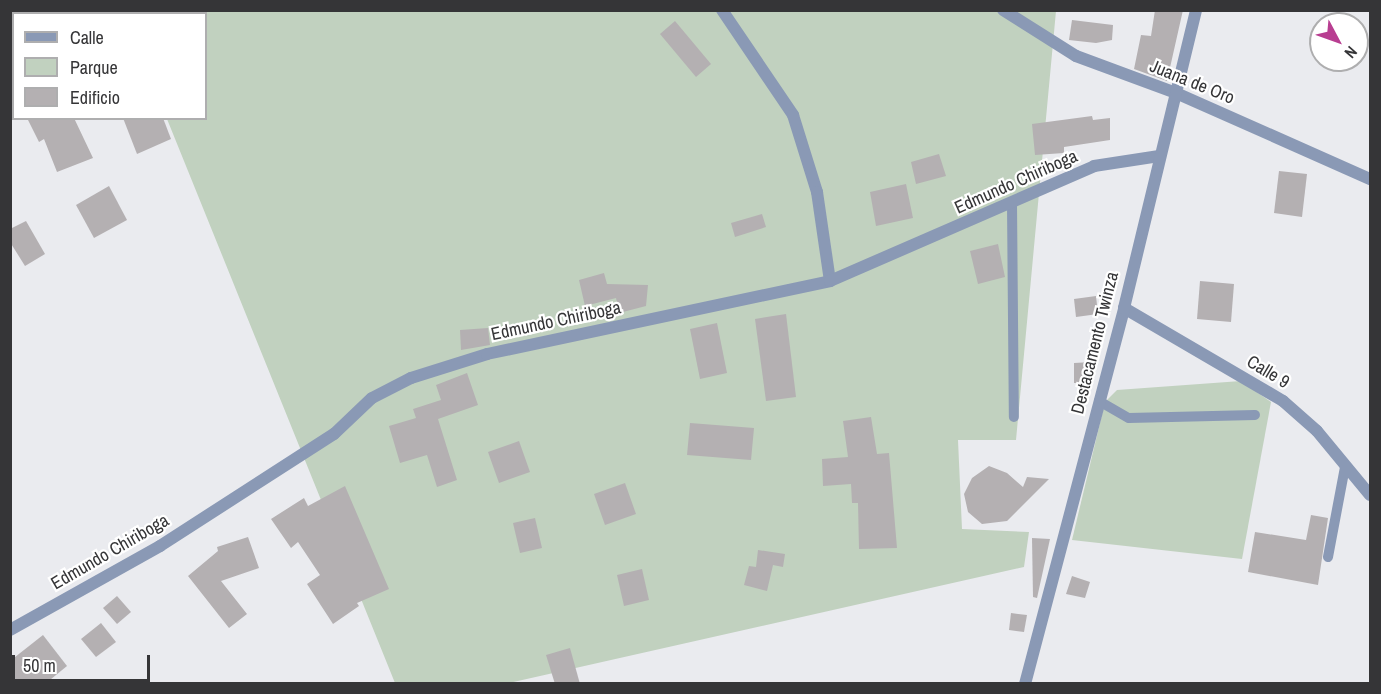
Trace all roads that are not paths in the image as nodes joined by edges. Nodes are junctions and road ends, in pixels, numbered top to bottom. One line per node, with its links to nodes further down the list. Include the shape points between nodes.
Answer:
1 (722, 10): 8 (street, via 793,115 817,192)
2 (1004, 10): 4 (street, Juana de Oro, via 1076,56)
3 (1196, 10): 4 (street, Destacamento Twinza)
4 (1176, 93): 5 (street, Destacamento Twinza); 6 (street, Juana de Oro)
5 (1159, 156): 7 (street, Edmundo Chiriboga, via 1094,166); 9 (street, Destacamento Twinza)
6 (1371, 178)
7 (1012, 204): 8 (street, Edmundo Chiriboga); 12 (lane)
8 (830, 281): 16 (street, Edmundo Chiriboga, via 487,354 411,378 372,398 334,434 160,546)
9 (1124, 308): 10 (street, Destacamento Twinza); 13 (street, Calle 9, via 1283,401 1317,431)
10 (1099, 401): 11 (lane, via 1129,418); 17 (street, Destacamento Twinza)
11 (1255, 415)
12 (1014, 417)
13 (1345, 467): 14 (street, Calle 9); 15 (lane)
14 (1371, 495)
15 (1328, 557)
16 (10, 630)
17 (1025, 684)

